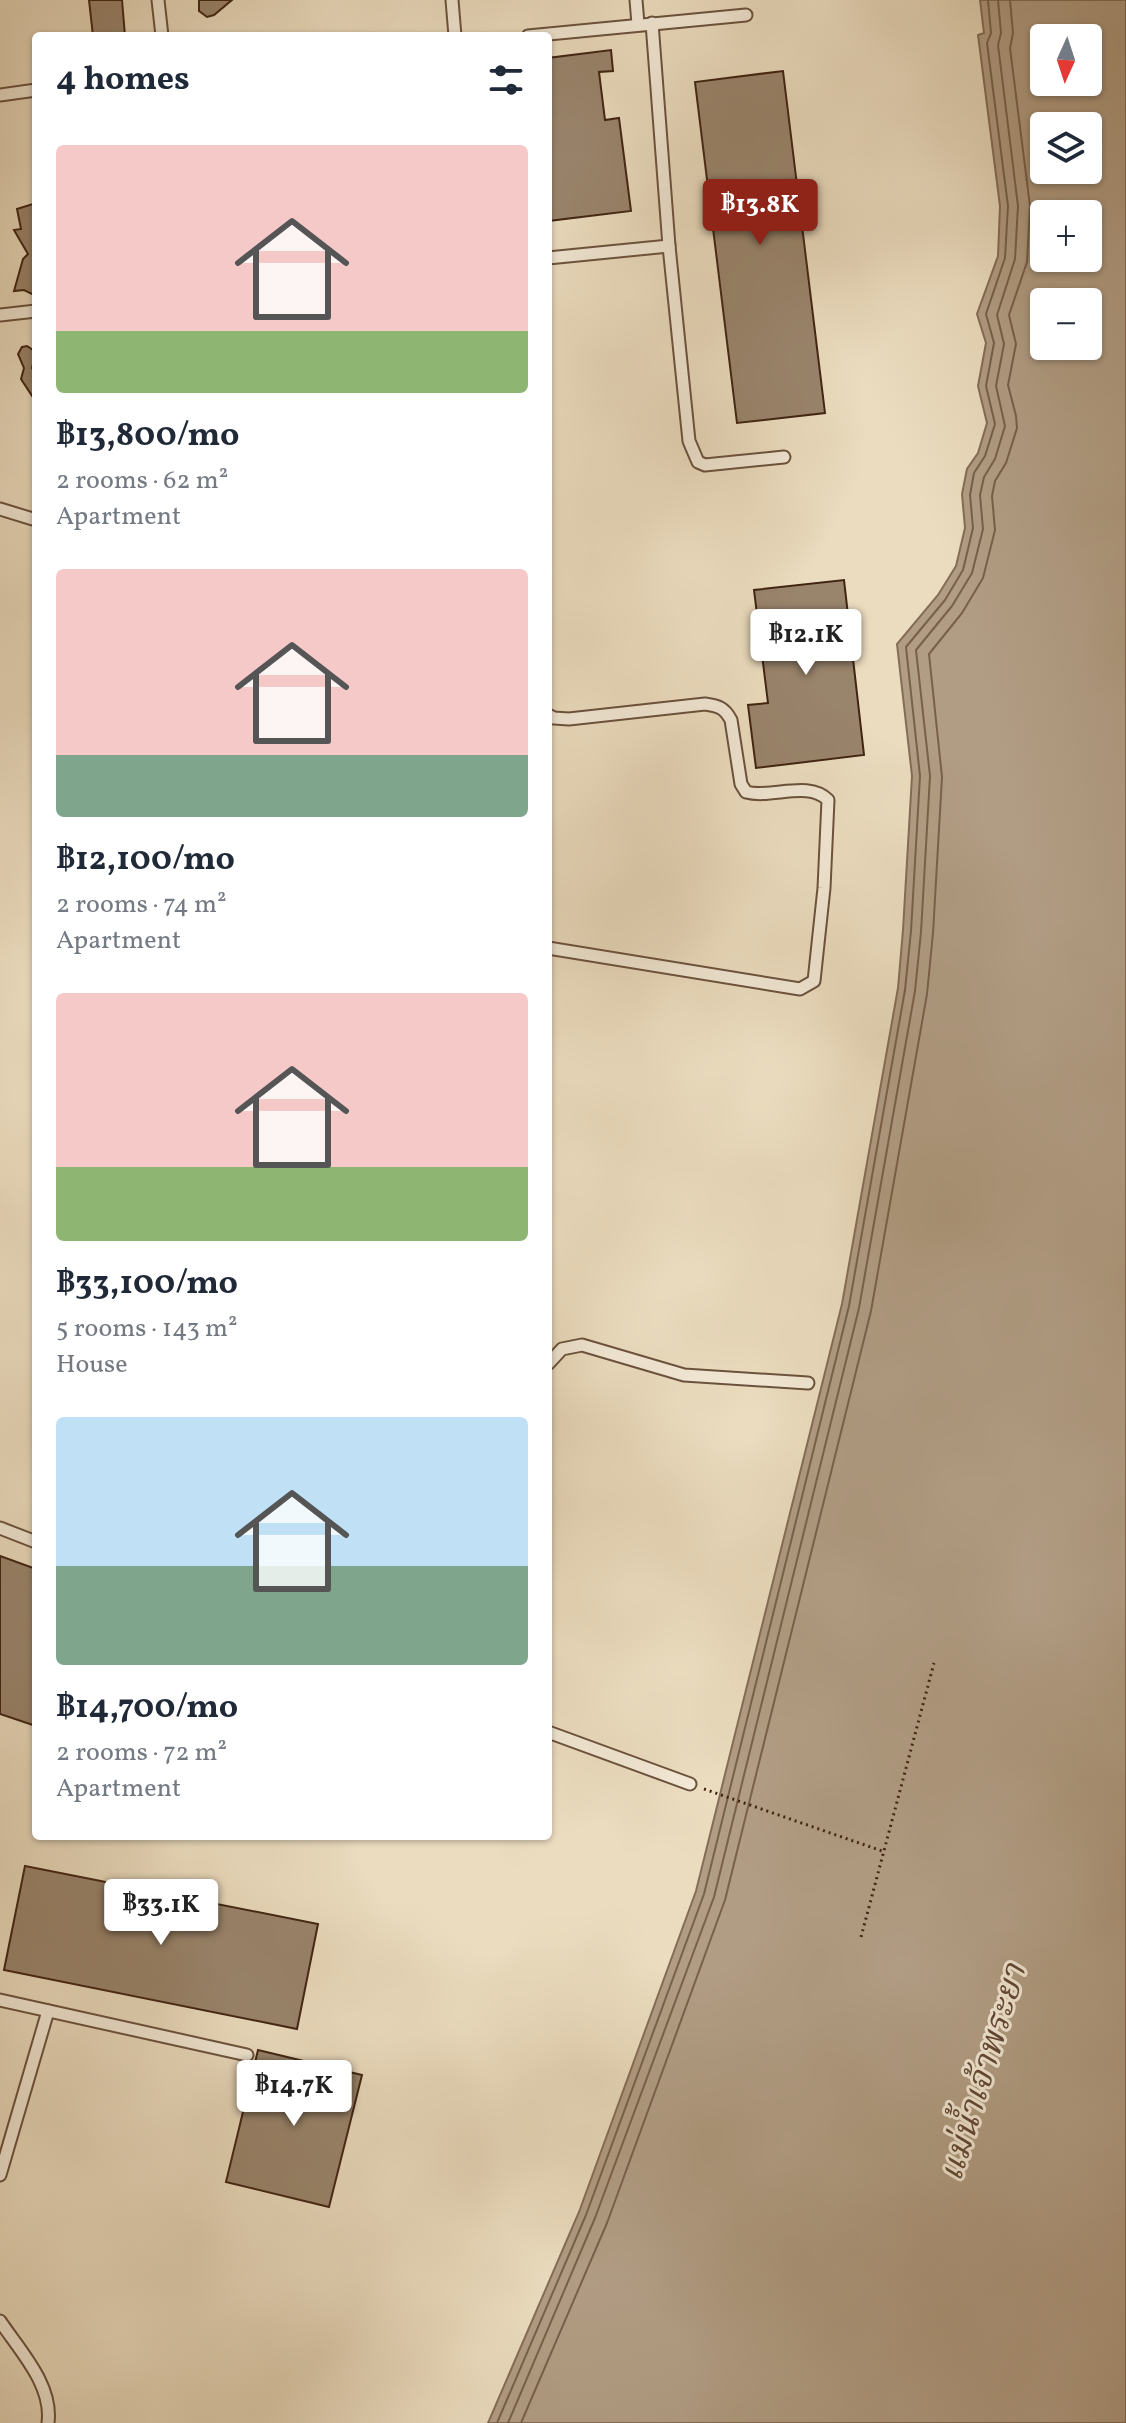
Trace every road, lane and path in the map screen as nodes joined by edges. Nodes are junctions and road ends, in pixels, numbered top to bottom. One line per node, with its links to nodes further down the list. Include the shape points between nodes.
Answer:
1 (158, 0): 7 (lane)
2 (452, 0): 8 (lane)
3 (636, 0): 6 (lane)
4 (746, 15): 5 (lane)
5 (652, 23): 6 (lane); 12 (lane)
6 (638, 24): 9 (lane)
7 (162, 32)
8 (455, 32)
9 (552, 33)
10 (32, 91): 11 (lane)
11 (0, 95)
12 (669, 246): 13 (lane); 16 (lane, via 693,456 705,465)
13 (552, 258)
14 (32, 311): 15 (lane)
15 (0, 315)
16 (784, 457)
17 (0, 509): 18 (lane)
18 (32, 519)
19 (552, 717): 20 (lane, via 718,706 731,720 746,792 809,791 828,800 814,981 800,989)
20 (552, 949)
21 (552, 1360): 22 (lane, via 562,1349 582,1345 684,1375)
22 (808, 1383)
23 (0, 1528): 24 (lane)
24 (32, 1540)
25 (934, 1663): 28 (path)
26 (552, 1733): 27 (lane)
27 (690, 1784): 28 (path)
28 (882, 1851): 29 (path)
29 (861, 1937)
30 (0, 2000): 31 (lane)
31 (48, 2011): 32 (lane); 33 (lane)
32 (247, 2055)
33 (0, 2175)
34 (0, 2321): 35 (lane, via 45,2392)
35 (48, 2423)

